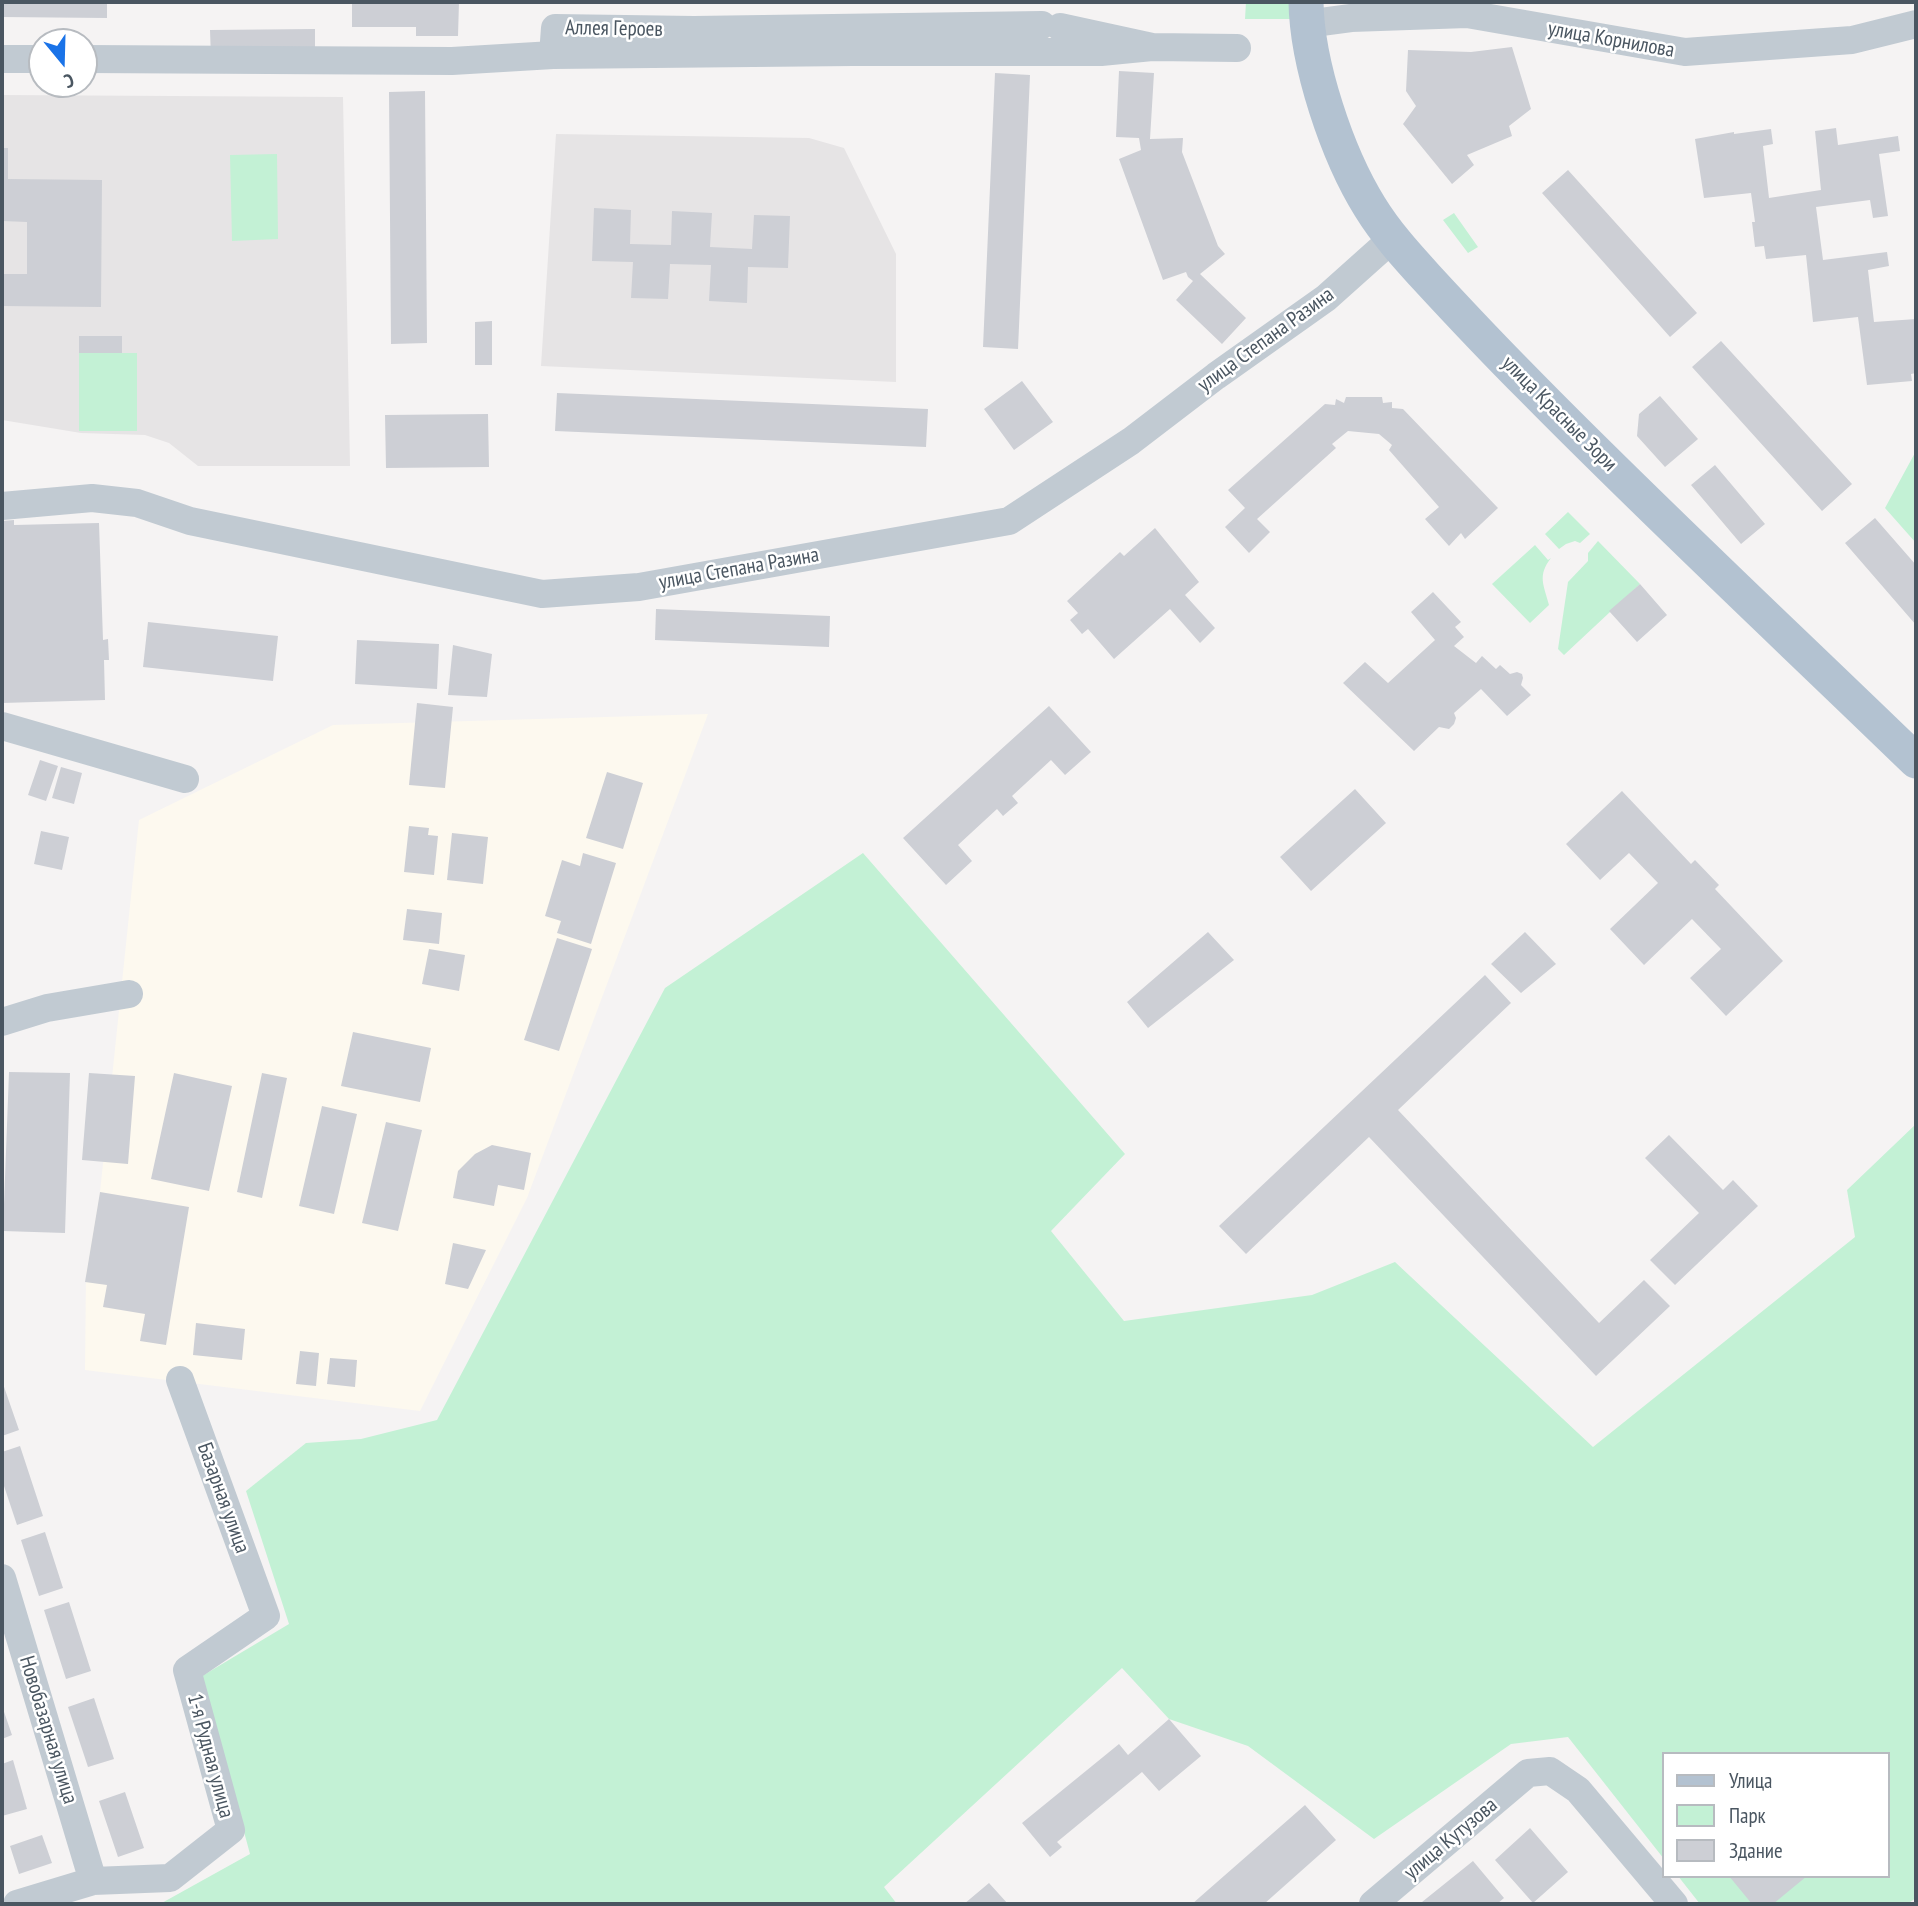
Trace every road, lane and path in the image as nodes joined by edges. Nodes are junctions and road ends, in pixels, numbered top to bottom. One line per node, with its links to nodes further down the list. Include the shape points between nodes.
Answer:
1 (1467, 8): 2 (street, улица Корнилова, via 1351,18); 3 (street, улица Корнилова, via 1685,52 1852,40)
2 (1306, 13): 10 (main road, улица Красные Зори, via 1314,63 1335,133 1369,206)
3 (1916, 24)
4 (1152, 47): 5 (street); 6 (street, via 1101,52); 6 (street, Аллея Героев, via 1051,26 555,28)
5 (1237, 48)
6 (553, 55): 9 (street, Аллея Героев, via 452,61)
7 (2, 59): 8 (street)
8 (28, 59)
9 (98, 60)
10 (1392, 239): 11 (street, улица Степана Разина, via 1326,298 1131,441 1009,521 639,587 542,594 190,521 137,503 92,498); 13 (main road, улица Красные Зори, via 1587,444)
11 (2, 506)
12 (2, 726): 14 (street)
13 (1916, 761)
14 (185, 779)
15 (129, 994): 16 (street, via 47,1008)
16 (2, 1022)
17 (180, 1380): 19 (street, Базарная улица)
18 (2, 1578): 20 (street, Новобазарная улица)
19 (266, 1616): 20 (street, 1-я Рудная улица, via 187,1670 231,1830 170,1878)
20 (93, 1881): 21 (street, 1-я Рудная улица)
21 (16, 1904)
22 (1373, 1904): 23 (street, улица Кутузова, via 1528,1773 1550,1771 1578,1790)
23 (1674, 1904)

